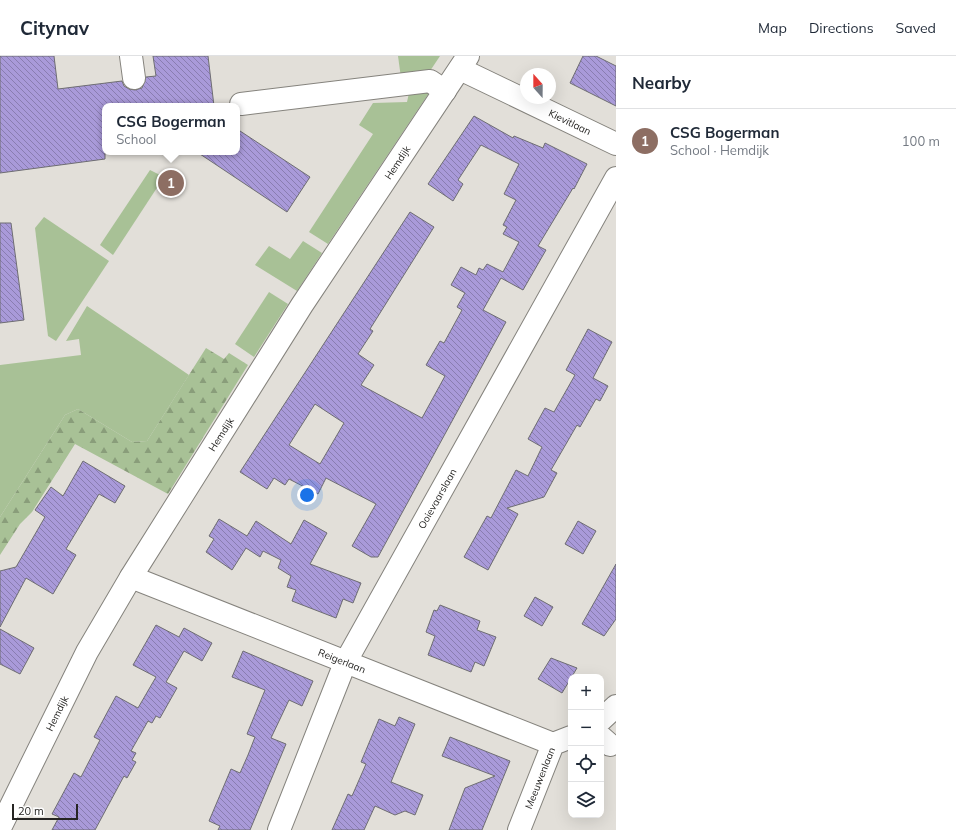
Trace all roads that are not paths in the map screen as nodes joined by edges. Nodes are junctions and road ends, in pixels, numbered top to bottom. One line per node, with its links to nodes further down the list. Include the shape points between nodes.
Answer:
1 (131, 56): 3 (street)
2 (464, 63): 4 (street, Hemdijk); 6 (street, Kievitlaan)
3 (134, 78)
4 (445, 91): 5 (street, via 430,81); 8 (street, Hemdijk, via 302,305)
5 (241, 104)
6 (616, 144)
7 (616, 178): 9 (street, Ooievaarslaan)
8 (131, 576): 9 (street, Reigerlaan); 13 (street, Hemdijk, via 87,652)
9 (345, 663): 12 (street, Reigerlaan); 14 (street, Ooievaarslaan)
10 (616, 706): 11 (street)
11 (604, 717)
12 (562, 740): 15 (street, Meeuwenlaan)
13 (0, 828)
14 (279, 830)
15 (519, 830)

